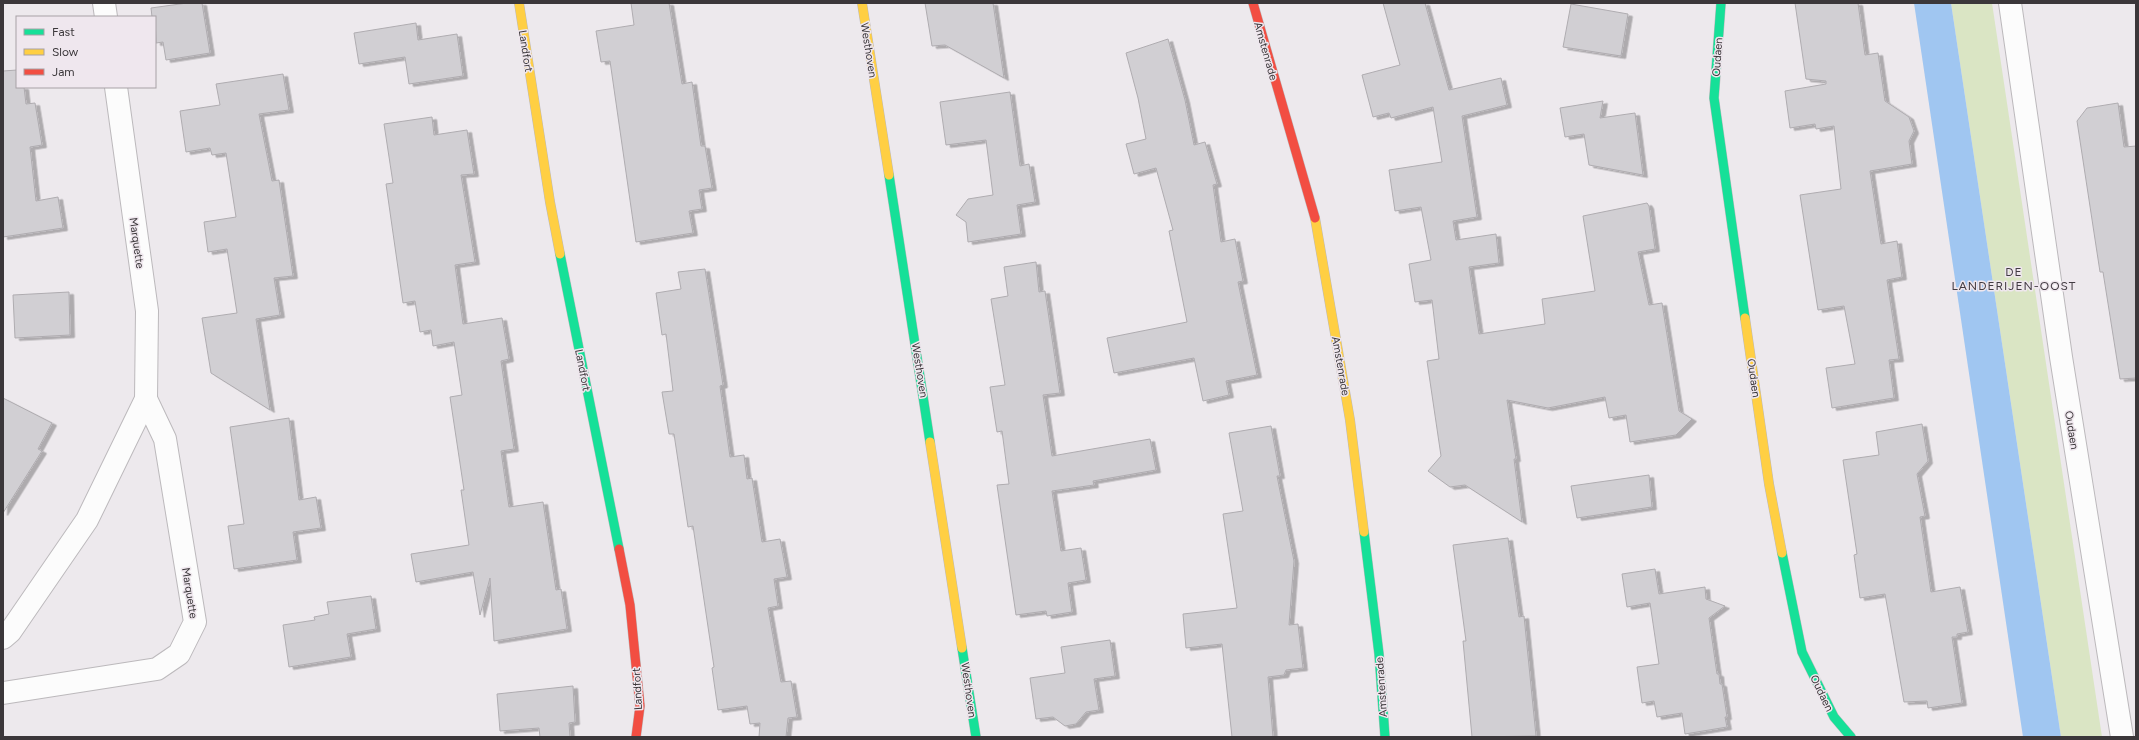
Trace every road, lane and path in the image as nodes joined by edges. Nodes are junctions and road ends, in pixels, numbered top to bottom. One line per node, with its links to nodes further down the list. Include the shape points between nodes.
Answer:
1 (104, 3): 7 (street)
2 (519, 3): 12 (street, Landfort, via 550,202 630,605 640,706)
3 (862, 3): 13 (street, Westhoven)
4 (1253, 3): 14 (street, Amstenrade, via 1314,213 1350,420 1379,654)
5 (1721, 3): 15 (street, Oudaen, via 1714,98 1769,484 1802,652 1834,717)
6 (2010, 3): 16 (street, Oudaen, via 2061,357)
7 (106, 16)
8 (116, 88): 9 (street, Marquette, via 146,310)
9 (146, 399): 10 (street, Marquette, via 87,520 10,632); 11 (street, Marquette, via 165,439 195,622 192,629 179,654 157,669)
10 (3, 638)
11 (3, 693)
12 (636, 737)
13 (976, 737)
14 (1385, 737)
15 (1851, 737)
16 (2122, 737)

